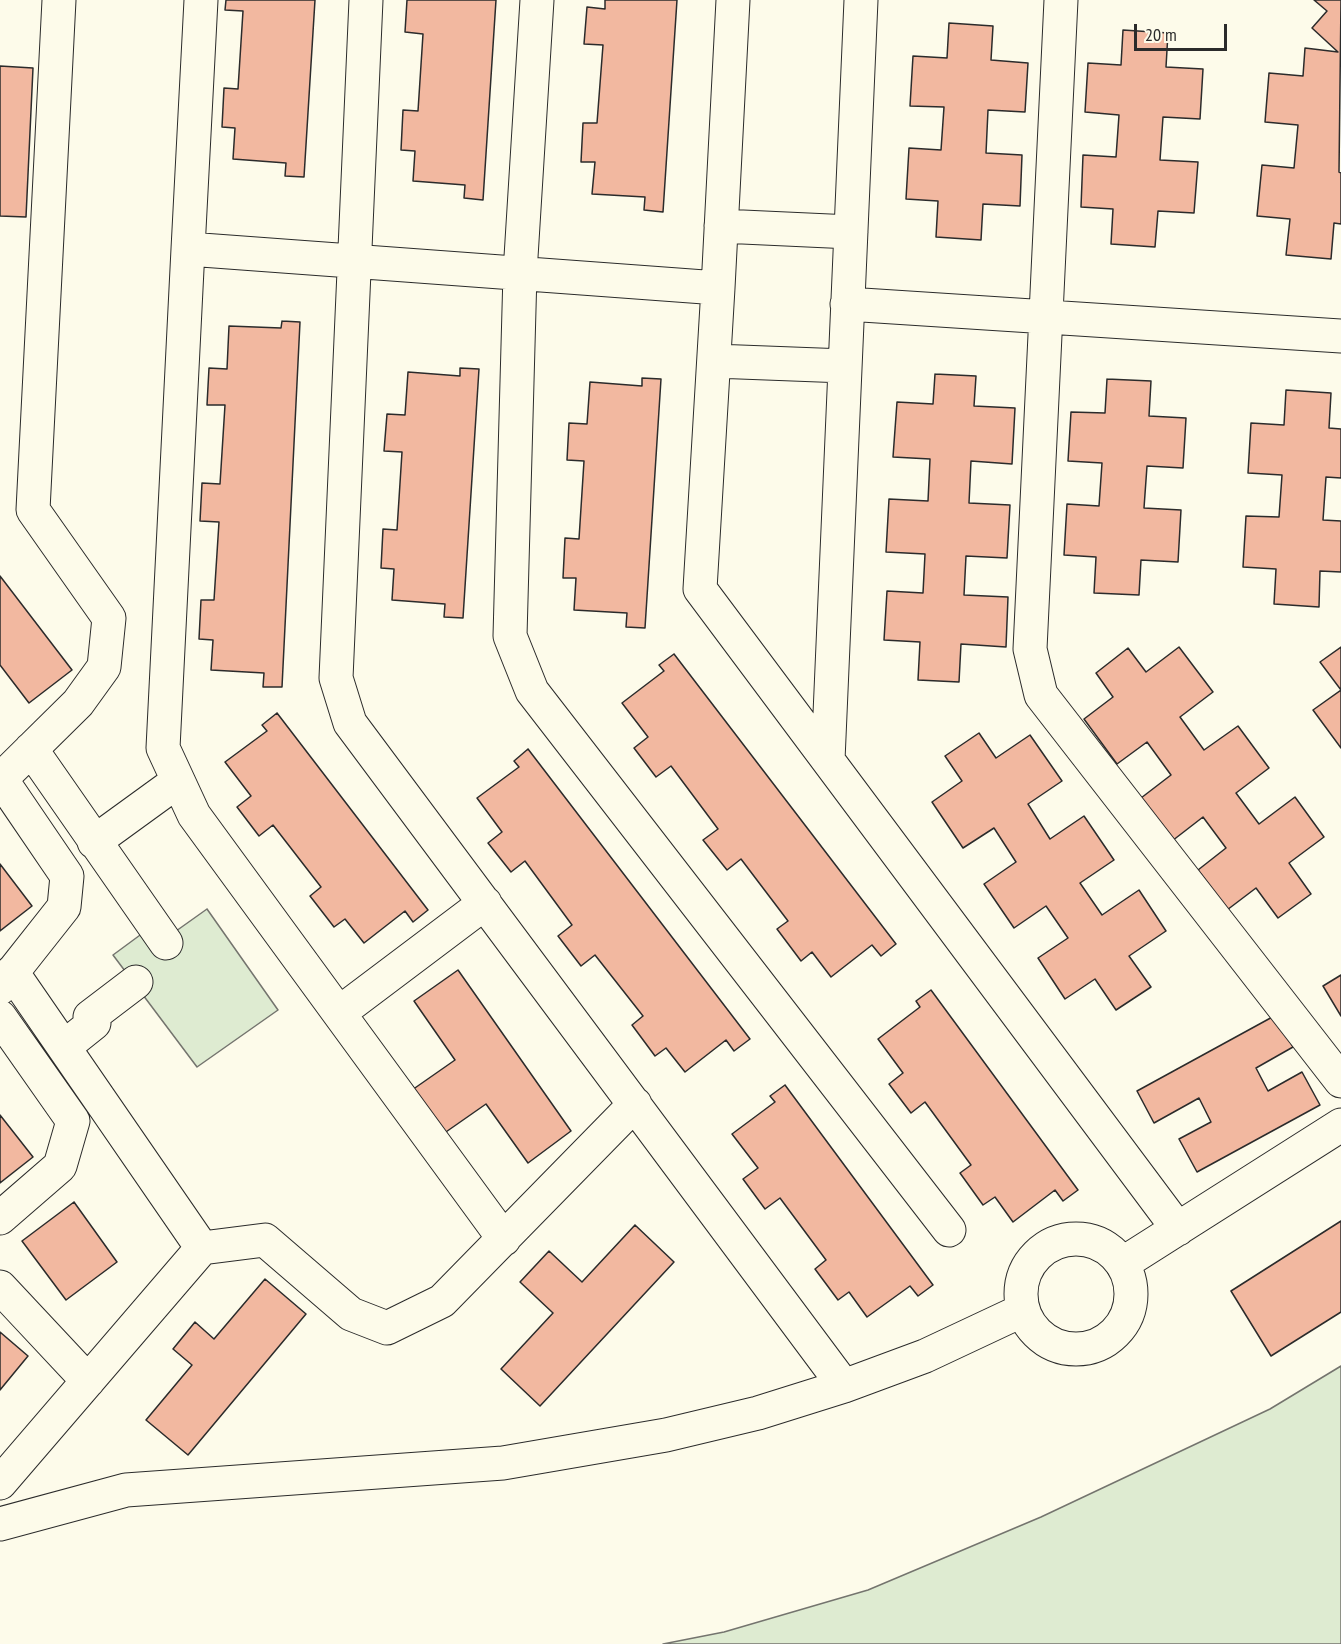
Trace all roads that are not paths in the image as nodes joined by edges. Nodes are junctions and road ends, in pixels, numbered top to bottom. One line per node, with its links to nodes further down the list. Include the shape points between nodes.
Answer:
1 (59, 0): 19 (street, via 33,510 109,618 105,667 78,703)
2 (201, 0): 10 (street)
3 (366, 0): 11 (street)
4 (537, 0): 12 (street)
5 (733, 0): 8 (street)
6 (861, 0): 9 (street)
7 (1061, 0): 15 (street)
8 (721, 225): 9 (street); 13 (street)
9 (851, 232): 14 (street)
10 (188, 249): 11 (street); 21 (street, via 163,748)
11 (354, 261): 12 (street); 23 (street, via 336,678 350,723)
12 (520, 273): 13 (street); 35 (street, via 510,636 532,691)
13 (718, 288): 17 (street)
14 (847, 304): 15 (street); 18 (street)
15 (1046, 317): 16 (street); 30 (street, via 1030,649 1041,695)
16 (1341, 336)
17 (714, 361): 18 (street); 20 (street, via 700,589)
18 (845, 366): 20 (street)
19 (31, 749): 22 (street); 25 (street, via 1,779 68,876 64,907)
20 (828, 760): 34 (street)
21 (178, 780): 22 (street); 27 (street, via 194,815)
22 (94, 842): 24 (street)
23 (485, 903): 27 (street); 31 (street)
24 (166, 943)
25 (6, 980): 29 (street)
26 (136, 982): 29 (street, via 90,1017 94,1023)
27 (339, 1013): 36 (street)
28 (0, 1017): 33 (street, via 73,1121 60,1166)
29 (64, 1047): 37 (street)
30 (1341, 1081)
31 (635, 1104): 36 (street); 42 (street)
32 (1341, 1125): 34 (street)
33 (0, 1218)
34 (1178, 1228): 38 (street)
35 (949, 1230)
36 (504, 1239): 37 (street, via 442,1301 387,1328 351,1314 265,1240)
37 (202, 1248): 41 (street)
38 (1122, 1264): 40 (street, via 1098,1243 1075,1239 1052,1244 1034,1259 1022,1279); 40 (street, via 1129,1278 1129,1310 1123,1324 1099,1344 1084,1349 1053,1345 1029,1325)
39 (0, 1287): 41 (street)
40 (1023, 1310): 42 (street, via 925,1356)
41 (88, 1381): 43 (street)
42 (844, 1386): 44 (street, via 759,1413 666,1435 503,1463 126,1490)
43 (0, 1483)
44 (0, 1524)

